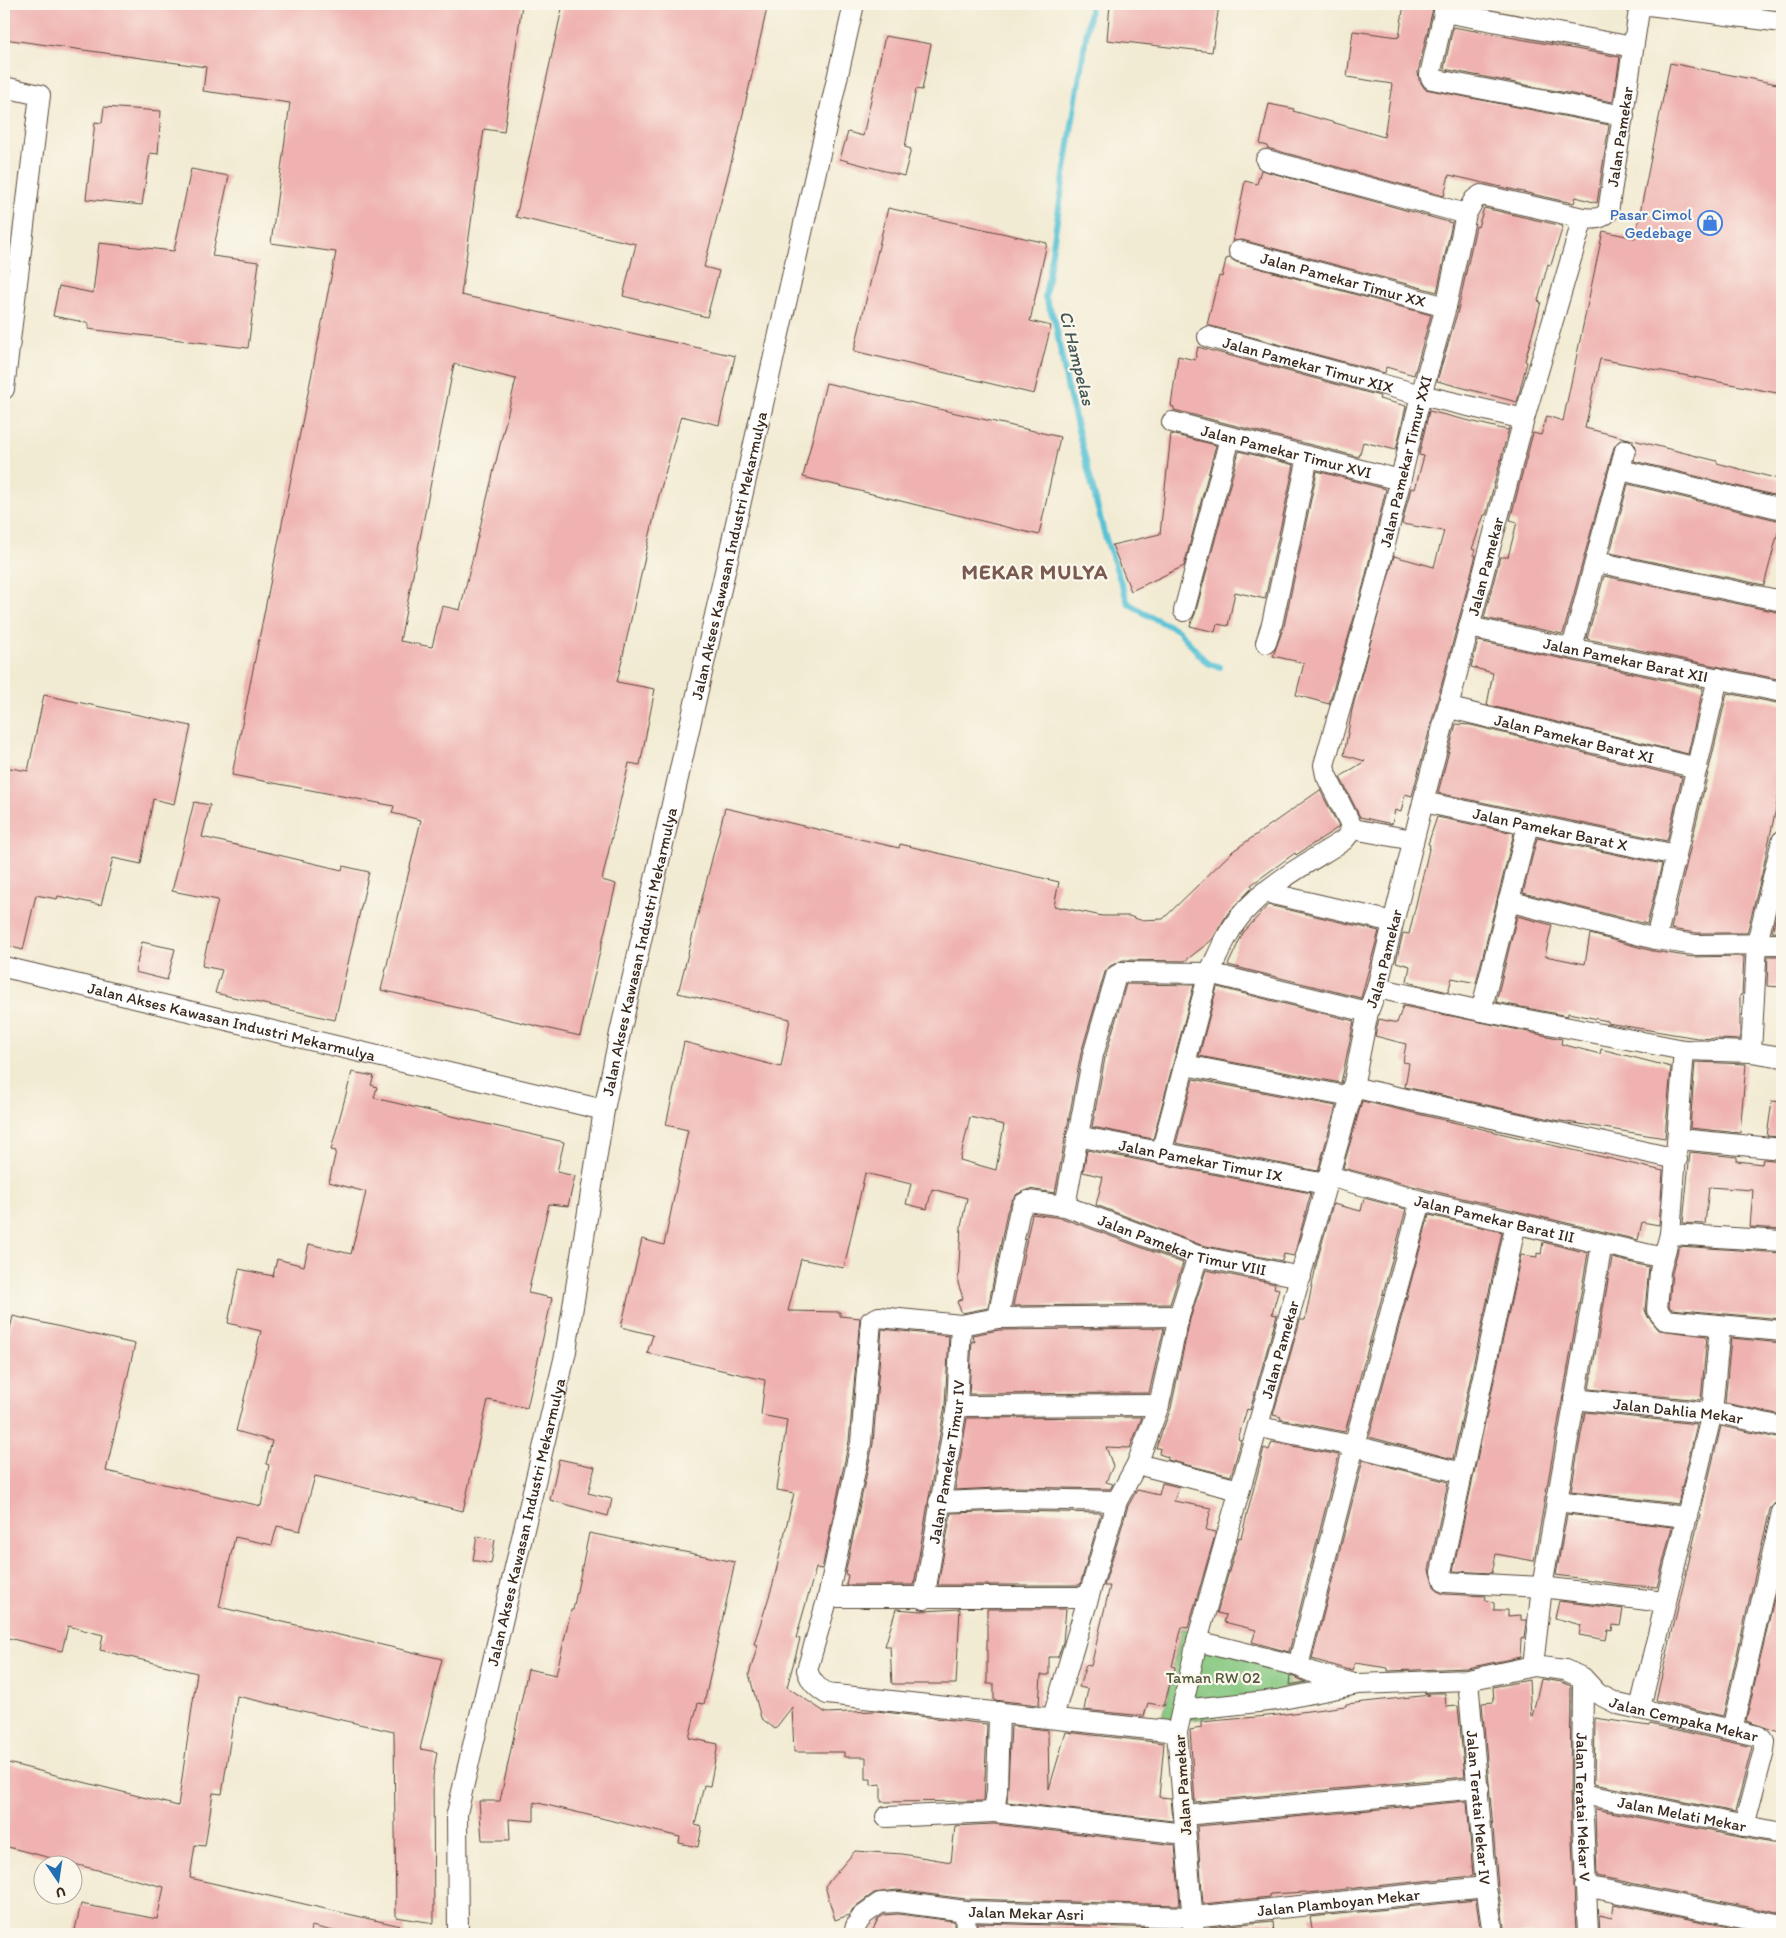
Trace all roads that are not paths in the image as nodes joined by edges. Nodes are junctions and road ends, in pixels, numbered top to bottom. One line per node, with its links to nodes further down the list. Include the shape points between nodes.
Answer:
1 (854, 4): 54 (street, Jalan Akses Kawasan Industri Mekarmulya)
2 (1641, 4): 4 (street); 5 (street, Jalan Pamekar)
3 (1445, 8): 5 (street); 7 (street, via 1430,75 1432,79)
4 (1782, 22)
5 (1633, 47): 7 (street, Jalan Pamekar)
6 (4, 87): 14 (street, via 40,95)
7 (1624, 116): 10 (street, Jalan Pamekar, via 1608,212 1596,220)
8 (1266, 160): 9 (street)
9 (1466, 214): 10 (street, Jalan Pamekar Timur XXI, via 1474,200 1481,196); 12 (street, Jalan Pamekar Timur XXI)
10 (1583, 218): 16 (street, Jalan Pamekar)
11 (1239, 251): 12 (street, Jalan Pamekar Timur XX)
12 (1446, 307): 15 (street, Jalan Pamekar Timur XXI)
13 (1208, 337): 15 (street, Jalan Pamekar Timur XIX)
14 (4, 389)
15 (1421, 395): 16 (street, Jalan Pamekar Timur XIX); 20 (street, Jalan Pamekar Timur XXI)
16 (1524, 419): 25 (street, Jalan Pamekar)
17 (1172, 422): 18 (street, Jalan Pamekar Timur XVI)
18 (1230, 438): 19 (street, Jalan Pamekar Timur XVI); 24 (street)
19 (1308, 457): 20 (street, Jalan Pamekar Timur XVI); 26 (street)
20 (1400, 480): 34 (street, Jalan Pamekar Timur XXI, via 1324,764 1326,775)
21 (1782, 509): 22 (street, via 1623,460)
22 (1596, 562): 23 (street); 27 (street)
23 (1782, 601)
24 (1184, 611)
25 (1469, 627): 27 (street, Jalan Pamekar Barat XII); 30 (street, Jalan Pamekar)
26 (1266, 643)
27 (1572, 648): 28 (street, Jalan Pamekar Barat XII)
28 (1718, 678): 29 (street, Jalan Pamekar Barat XII); 31 (street)
29 (1782, 692)
30 (1450, 708): 31 (street, Jalan Pamekar Barat XI); 32 (street, Jalan Pamekar)
31 (1697, 768): 37 (street)
32 (1423, 802): 33 (street, Jalan Pamekar Barat X); 35 (street, Jalan Pamekar)
33 (1528, 825): 37 (street, Jalan Pamekar Barat X); 39 (street)
34 (1353, 829): 35 (street); 38 (street, via 1344,840)
35 (1414, 840): 40 (street, Jalan Pamekar)
36 (1782, 841): 42 (street)
37 (1676, 855): 41 (street)
38 (1264, 892): 40 (street); 45 (street, via 1230,931)
39 (1508, 901): 41 (street); 47 (street)
40 (1393, 922): 46 (street, Jalan Pamekar)
41 (1656, 939): 42 (street, via 1695,945)
42 (1757, 943): 43 (street); 50 (street)
43 (1782, 944)
44 (4, 967): 54 (street, Jalan Akses Kawasan Industri Mekarmulya)
45 (1209, 973): 48 (street); 52 (street); 55 (street, via 1126,972 1116,976 1093,1055)
46 (1377, 988): 47 (street); 48 (street, Jalan Pamekar)
47 (1481, 1011): 49 (street)
48 (1368, 1012): 53 (street, Jalan Pamekar)
49 (1684, 1050): 50 (street); 56 (street)
50 (1751, 1052): 51 (street)
51 (1782, 1057)
52 (1185, 1065): 53 (street); 58 (street)
53 (1352, 1092): 59 (street); 60 (street, Jalan Pamekar)
54 (604, 1110): 119 (street, Jalan Akses Kawasan Industri Mekarmulya, via 566,1352 457,1813)
55 (1077, 1136): 58 (street, Jalan Pamekar Timur IX); 62 (street)
56 (1679, 1139): 57 (street); 59 (street)
57 (1782, 1149)
58 (1161, 1153): 60 (street, Jalan Pamekar Timur IX)
59 (1678, 1159): 64 (street)
60 (1327, 1180): 61 (street, Jalan Pamekar Barat III); 69 (street, Jalan Pamekar)
61 (1420, 1201): 63 (street, Jalan Pamekar Barat III); 81 (street)
62 (1065, 1206): 67 (street, Jalan Pamekar Timur VIII); 71 (street, Jalan Pamekar Timur VIII, via 1038,1201 1023,1204 1018,1214)
63 (1516, 1223): 66 (street, Jalan Pamekar Barat III); 83 (street)
64 (1670, 1234): 65 (street); 68 (street)
65 (1782, 1241)
66 (1602, 1244): 68 (street, Jalan Pamekar Barat III); 75 (street)
67 (1198, 1256): 69 (street, Jalan Pamekar Timur VIII); 70 (street)
68 (1663, 1258): 73 (street, via 1657,1310 1660,1316 1664,1320)
69 (1301, 1277): 79 (street, Jalan Pamekar)
70 (1179, 1316): 71 (street); 76 (street)
71 (998, 1318): 72 (street)
72 (961, 1325): 77 (street, Jalan Pamekar Timur IV); 91 (street, via 879,1317 871,1321 860,1443)
73 (1720, 1326): 74 (street); 78 (street)
74 (1782, 1331)
75 (1574, 1399): 78 (street, Jalan Dahlia Mekar); 86 (street)
76 (1160, 1405): 77 (street); 82 (street)
77 (957, 1406): 87 (street, Jalan Pamekar Timur IV)
78 (1712, 1413): 80 (street, Jalan Dahlia Mekar); 89 (street)
79 (1259, 1427): 81 (street); 84 (street, Jalan Pamekar)
80 (1782, 1427)
81 (1354, 1446): 83 (street); 96 (street)
82 (1137, 1464): 84 (street); 85 (street)
83 (1462, 1473): 90 (street, via 1441,1572 1445,1582)
84 (1239, 1490): 95 (street, Jalan Pamekar)
85 (1117, 1501): 87 (street, via 1016,1499); 92 (street)
86 (1557, 1501): 89 (street); 90 (street)
87 (939, 1502): 93 (street, Jalan Pamekar Timur IV)
88 (1782, 1512): 105 (street)
89 (1685, 1517): 94 (street)
90 (1542, 1587): 94 (street); 97 (street)
91 (828, 1597): 93 (street); 103 (street, via 807,1670 816,1687 827,1694)
92 (1088, 1597): 93 (street); 104 (street)
93 (924, 1599)
94 (1664, 1602): 101 (street)
95 (1197, 1641): 96 (street); 102 (street, Jalan Pamekar)
96 (1298, 1666): 100 (street, via 1314,1674)
97 (1533, 1666): 98 (street, via 1565,1670); 99 (street)
98 (1584, 1678): 101 (street, Jalan Cempaka Mekar, via 1598,1694 1618,1704); 108 (street, Jalan Teratai Mekar V)
99 (1468, 1680): 100 (street); 107 (street, Jalan Teratai Mekar IV)
100 (1358, 1684): 102 (street, via 1277,1700)
101 (1640, 1708): 105 (street, Jalan Cempaka Mekar)
102 (1182, 1710): 106 (street, Jalan Pamekar)
103 (999, 1712): 104 (street); 109 (street)
104 (1053, 1717): 106 (street)
105 (1732, 1730): 112 (street, Jalan Cempaka Mekar, via 1758,1736 1764,1742)
106 (1177, 1732): 111 (street, Jalan Pamekar)
107 (1479, 1788): 111 (street); 115 (street, Jalan Teratai Mekar IV)
108 (1582, 1794): 112 (street, Jalan Melati Mekar); 114 (street, Jalan Teratai Mekar V)
109 (994, 1812): 110 (street); 111 (street)
110 (886, 1817)
111 (1185, 1824): 117 (street, Jalan Pamekar)
112 (1744, 1826): 113 (street, Jalan Melati Mekar)
113 (1782, 1833)
114 (1585, 1886): 118 (street); 123 (street, Jalan Teratai Mekar V)
115 (1486, 1887): 117 (street, Jalan Plamboyan Mekar); 122 (street, Jalan Teratai Mekar IV)
116 (965, 1910): 117 (street, Jalan Mekar Asri); 120 (street, Jalan Mekar Asri, via 880,1903 863,1915); 121 (street)
117 (1193, 1926)
118 (1782, 1926)
119 (458, 1934)
120 (854, 1934)
121 (966, 1934)
122 (1493, 1934)
123 (1588, 1934)

